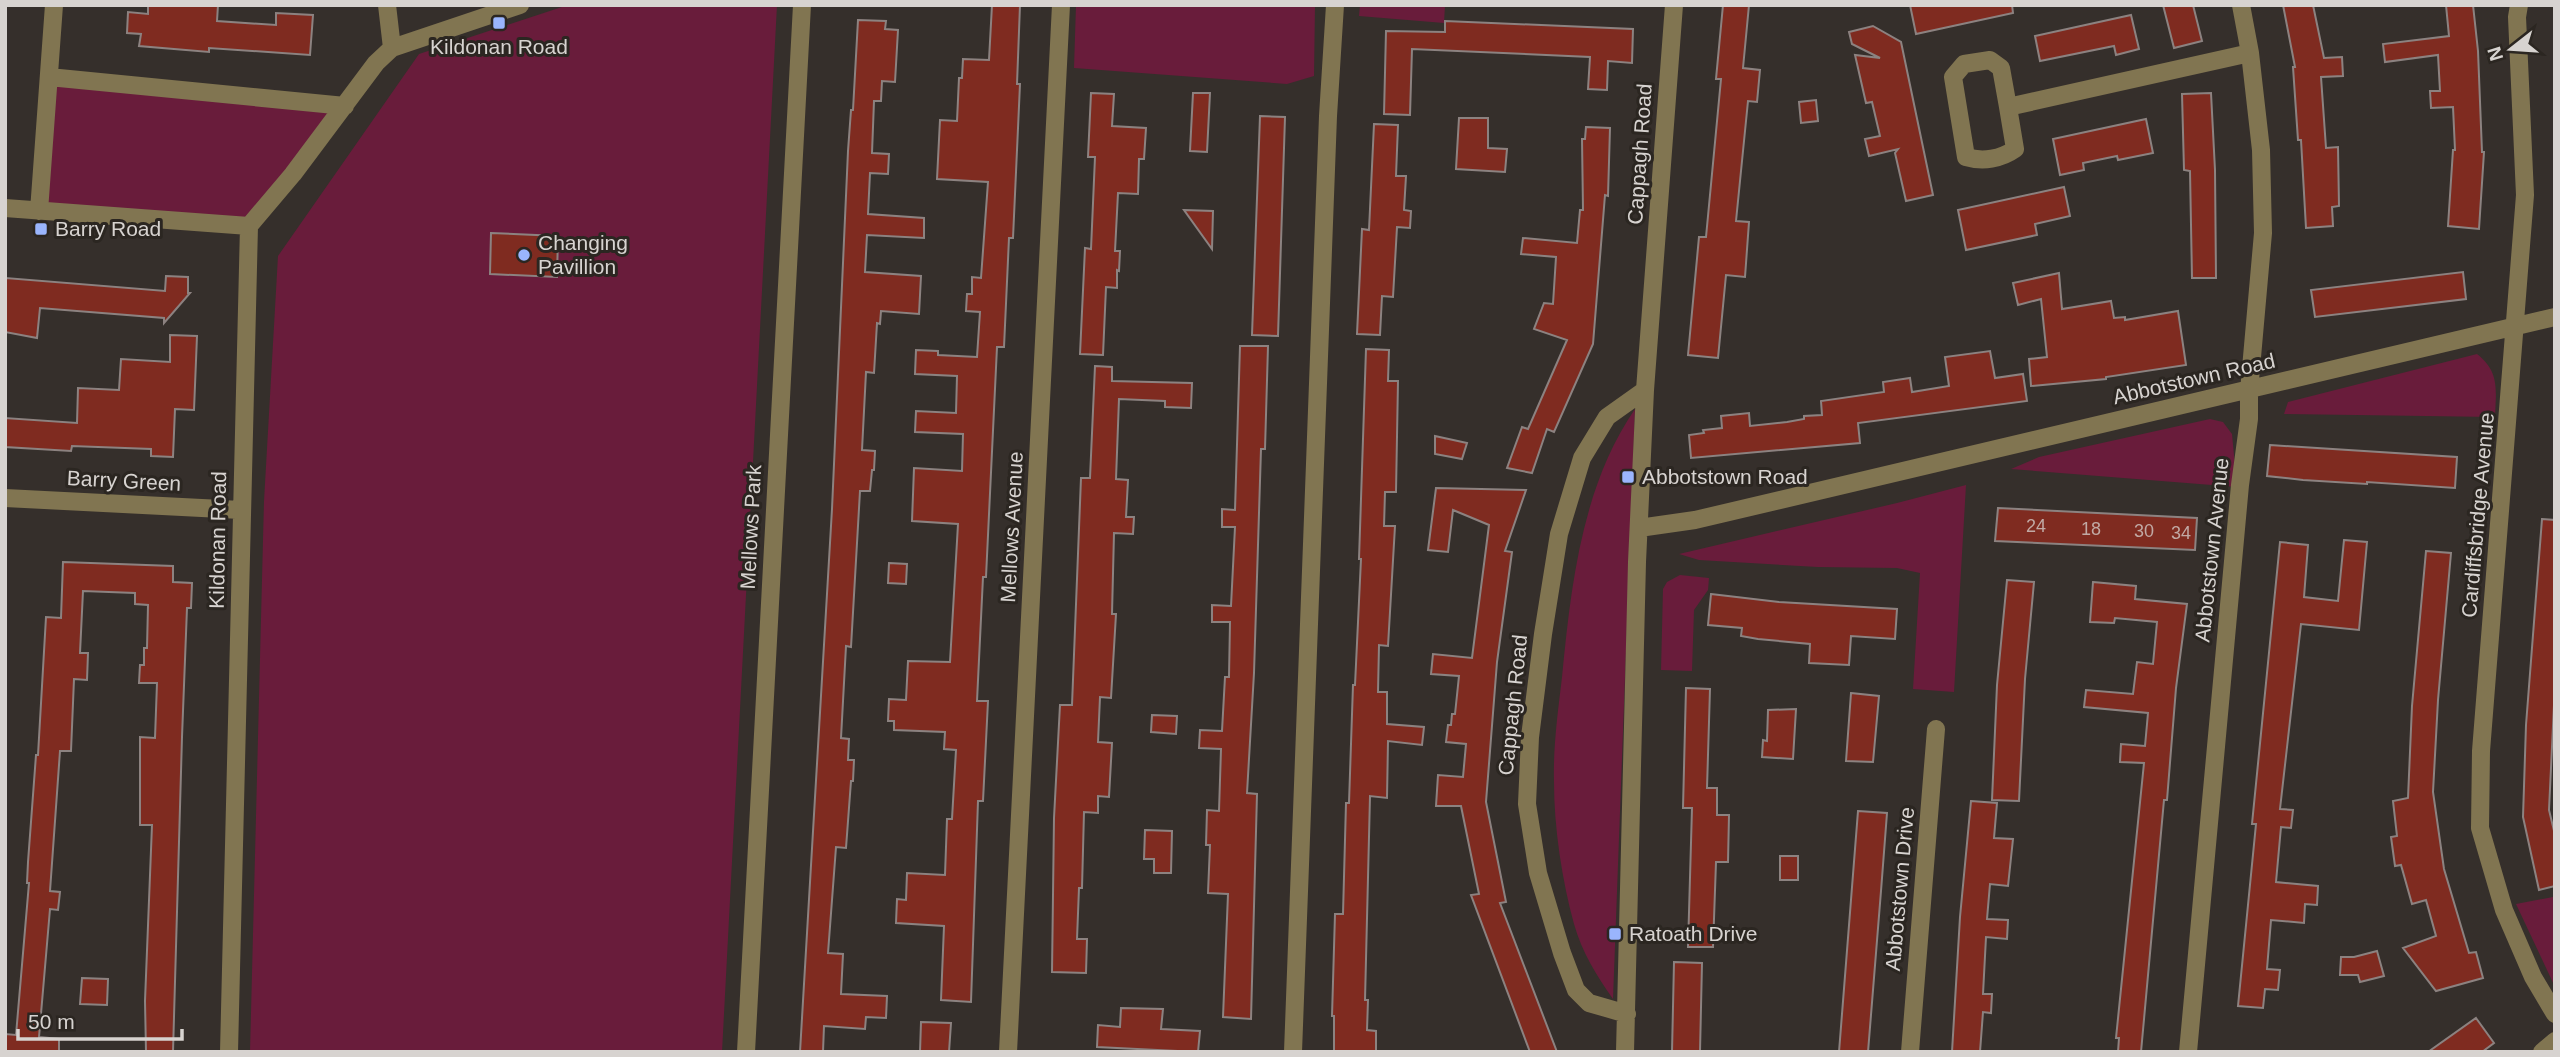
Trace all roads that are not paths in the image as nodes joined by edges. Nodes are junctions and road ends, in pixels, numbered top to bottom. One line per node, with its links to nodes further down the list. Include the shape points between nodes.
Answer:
1 (54, 5): 12 (street)
2 (387, 5): 10 (street)
3 (520, 5): 10 (street)
4 (802, 5): 30 (street, Mellows Park)
5 (1061, 5): 31 (street, Mellows Avenue)
6 (1335, 5): 32 (street)
7 (1674, 5): 20 (street, Cappagh Road)
8 (2241, 5): 11 (street, Abbotstown Avenue)
9 (2519, 5): 19 (street, Cardiffsbridge Avenue, via 2525,195)
10 (392, 48): 13 (street)
11 (2250, 53): 14 (street); 21 (street, Abbotstown Avenue, via 2261,150 2263,233)
12 (49, 77): 13 (street); 16 (street)
13 (345, 106): 17 (street)
14 (2008, 107): 14 (street, via 2001,68 1990,60 1964,64 1953,76 1966,157 2005,156 2015,149)
15 (5, 208): 16 (street)
16 (39, 211): 17 (street)
17 (249, 226): 23 (street, Kildonan Road)
18 (2555, 317): 19 (street, Abbotstown Road)
19 (2514, 328): 21 (street, Abbotstown Road); 27 (street, Cardiffsbridge Avenue, via 2481,751 2480,828 2504,910)
20 (1645, 390): 24 (street, Cappagh Road); 26 (street, Cappagh Road, via 1607,417 1582,458 1559,534 1530,737 1527,804 1538,873 1576,990 1589,1003)
21 (2249, 391): 24 (street, Abbotstown Road, via 1695,520); 35 (street, Abbotstown Avenue)
22 (5, 498): 23 (street, Barry Green)
23 (241, 510): 29 (street, Kildonan Road)
24 (1639, 528): 26 (street, Cappagh Road)
25 (1936, 729): 34 (street, Abbotstown Drive)
26 (1627, 1014): 33 (street, Cappagh Road)
27 (2555, 1014)
28 (2555, 1041): 36 (street)
29 (229, 1052)
30 (746, 1052)
31 (1008, 1052)
32 (1293, 1052)
33 (1625, 1052)
34 (1910, 1052)
35 (2188, 1052)
36 (2542, 1052)

